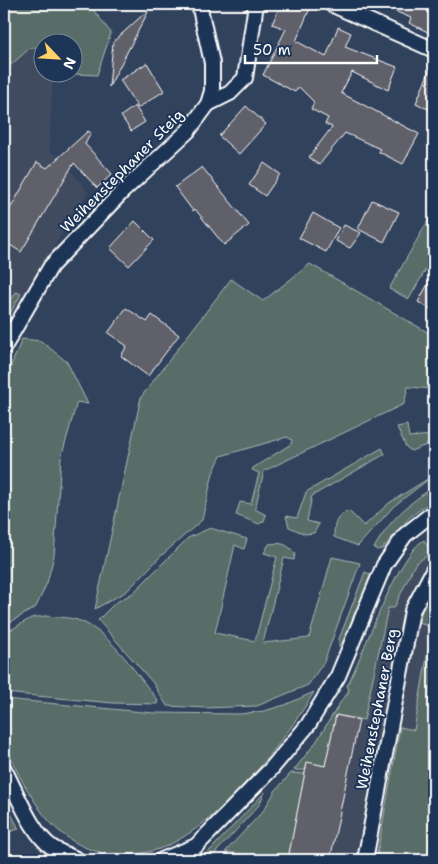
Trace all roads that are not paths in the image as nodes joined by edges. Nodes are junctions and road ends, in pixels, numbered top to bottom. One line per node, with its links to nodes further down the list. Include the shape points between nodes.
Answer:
1 (199, 4): 5 (street, Weihenstephaner Steig, via 212,63 212,91)
2 (256, 4): 5 (street, via 245,78 230,93)
3 (331, 4): 4 (street)
4 (434, 50)
5 (208, 104): 6 (street, Weihenstephaner Steig, via 188,131 123,191 51,266)
6 (4, 347)
7 (434, 514): 11 (street, via 405,535 384,564 338,676 308,725 271,770 196,846)
8 (434, 569): 12 (street, Weihenstephaner Berg, via 412,611)
9 (4, 769): 10 (street, via 22,807 42,836 52,848)
10 (78, 860)
11 (162, 860)
12 (365, 860)

